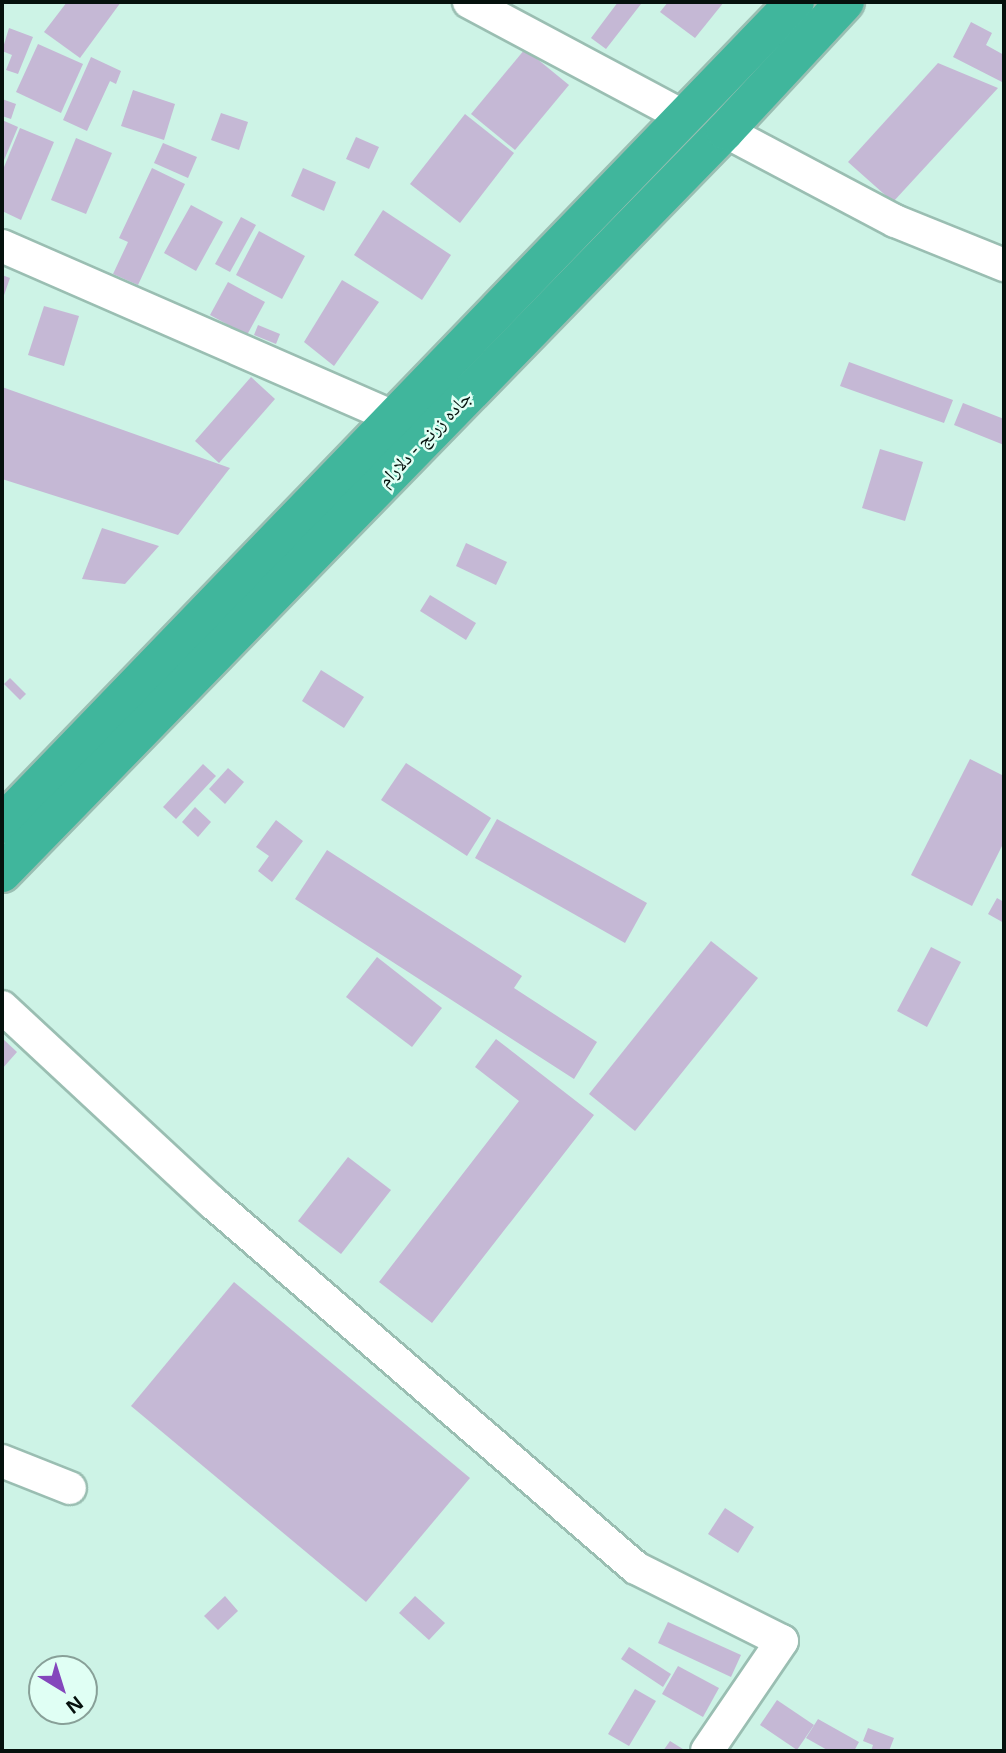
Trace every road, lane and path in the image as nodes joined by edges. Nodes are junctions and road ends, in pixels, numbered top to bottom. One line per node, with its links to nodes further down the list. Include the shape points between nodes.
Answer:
1 (470, 2): 4 (street)
2 (795, 2): 4 (highway, جاده زرنج - دلارام)
3 (845, 2): 5 (highway, جاده زرنج - دلارام)
4 (685, 118): 8 (highway, جاده زرنج - دلارام)
5 (725, 131): 7 (street, via 895,221); 10 (highway, جاده زرنج - دلارام)
6 (2, 246): 8 (street)
7 (1004, 265)
8 (394, 417): 9 (highway, جاده زرنج - دلارام)
9 (2, 824)
10 (2, 873)
11 (2, 1007): 14 (street, via 212,1202 636,1569 782,1641)
12 (2, 1461): 13 (street)
13 (70, 1488)
14 (707, 1751)

